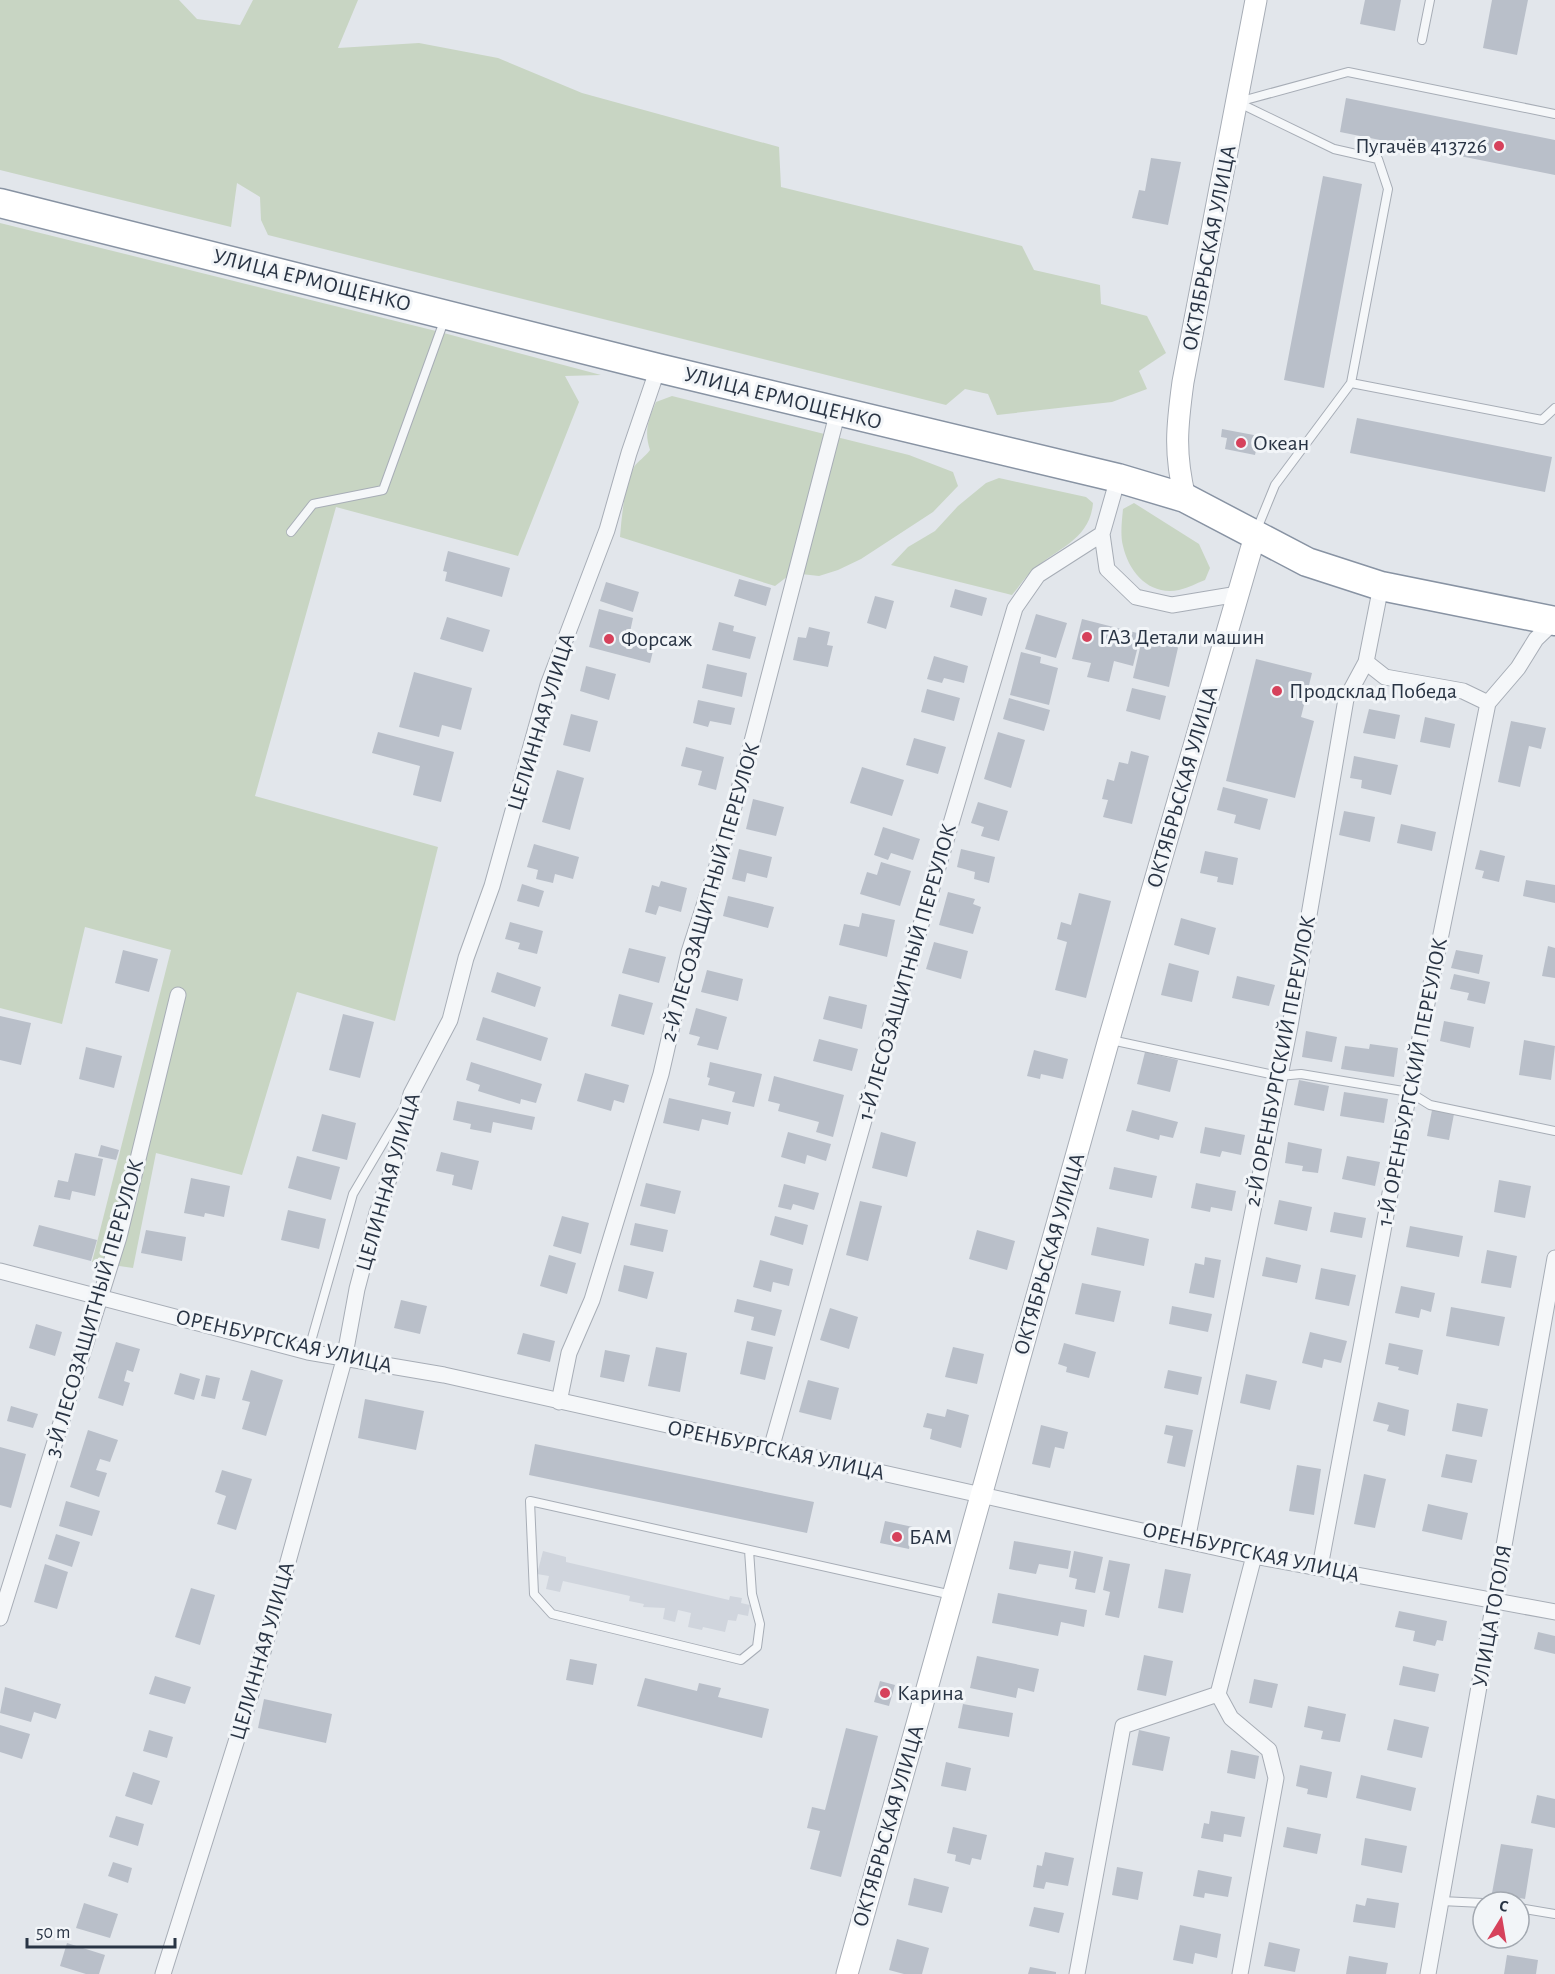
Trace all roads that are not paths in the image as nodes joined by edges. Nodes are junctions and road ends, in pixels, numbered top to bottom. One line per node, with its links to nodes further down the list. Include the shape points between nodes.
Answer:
1 (1256, 0): 4 (street, ОКТЯБРЬСКАЯ УЛИЦА)
2 (1430, 0): 3 (lane)
3 (1422, 40)
4 (1237, 102): 5 (lane, via 1348,72); 9 (lane, via 1334,149 1378,159 1388,189); 13 (street, ОКТЯБРЬСКАЯ УЛИЦА, via 1183,382 1177,465)
5 (1555, 114)
6 (0, 202): 7 (highway, УЛИЦА ЕРМОЩЕНКО)
7 (447, 314): 8 (highway, УЛИЦА ЕРМОЩЕНКО); 14 (lane, via 383,490 313,504)
8 (658, 368): 11 (highway, УЛИЦА ЕРМОЩЕНКО); 26 (street, ЦЕЛИННАЯ УЛИЦА, via 607,530 548,685 450,1020)
9 (1351, 383): 10 (lane, via 1542,420); 16 (lane, via 1275,485)
10 (1555, 408)
11 (837, 411): 12 (highway, УЛИЦА ЕРМОЩЕНКО); 33 (street, 2-Й ЛЕСОЗАЩИТНЫЙ ПЕРЕУЛОК, via 750,749 688,952 661,1074 592,1300 569,1353)
12 (1118, 478): 13 (highway, УЛИЦА ЕРМОЩЕНКО); 15 (street)
13 (1185, 498): 16 (highway, УЛИЦА ЕРМОЩЕНКО)
14 (291, 532)
15 (1102, 534): 18 (street, via 1107,569 1136,597 1172,605); 34 (street, 1-Й ЛЕСОЗАЩИТНЫЙ ПЕРЕУЛОК, via 1038,575 1016,608 887,1039)
16 (1255, 536): 17 (highway, УЛИЦА ЕРМОЩЕНКО, via 1307,562); 18 (street, ОКТЯБРЬСКАЯ УЛИЦА)
17 (1381, 586): 19 (highway, УЛИЦА ЕРМОЩЕНКО); 20 (street, 2-Й ОРЕНБУРГСКИЙ ПЕРЕУЛОК)
18 (1238, 594): 23 (street, ОКТЯБРЬСКАЯ УЛИЦА)
19 (1555, 621): 21 (street, 1-Й ОРЕНБУРГСКИЙ ПЕРЕУЛОК, via 1536,639)
20 (1365, 662): 21 (street, via 1385,677 1463,691); 24 (street, 2-Й ОРЕНБУРГСКИЙ ПЕРЕУЛОК, via 1346,699)
21 (1488, 703): 25 (street, 1-Й ОРЕНБУРГСКИЙ ПЕРЕУЛОК)
22 (178, 995): 30 (street, 3-Й ЛЕСОЗАЩИТНЫЙ ПЕРЕУЛОК)
23 (1109, 1039): 24 (lane); 35 (street, ОКТЯБРЬСКАЯ УЛИЦА)
24 (1278, 1076): 25 (lane, via 1301,1074); 36 (street, 2-Й ОРЕНБУРГСКИЙ ПЕРЕУЛОК)
25 (1409, 1092): 27 (lane, via 1430,1105); 39 (street, 1-Й ОРЕНБУРГСКИЙ ПЕРЕУЛОК)
26 (411, 1094): 31 (lane, via 353,1194); 32 (street, ЦЕЛИННАЯ УЛИЦА, via 357,1289)
27 (1555, 1131)
28 (1555, 1258): 41 (street, УЛИЦА ГОГОЛЯ)
29 (0, 1271): 30 (street, ОРЕНБУРГСКАЯ УЛИЦА)
30 (100, 1298): 31 (street, ОРЕНБУРГСКАЯ УЛИЦА); 42 (street, 3-Й ЛЕСОЗАЩИТНЫЙ ПЕРЕУЛОК)
31 (308, 1352): 32 (street, ОРЕНБУРГСКАЯ УЛИЦА)
32 (344, 1360): 33 (street, ОРЕНБУРГСКАЯ УЛИЦА, via 444,1375); 49 (street, ЦЕЛИННАЯ УЛИЦА, via 253,1688)
33 (559, 1402): 34 (street, ОРЕНБУРГСКАЯ УЛИЦА)
34 (771, 1449): 35 (street, ОРЕНБУРГСКАЯ УЛИЦА)
35 (981, 1495): 36 (street, ОРЕНБУРГСКАЯ УЛИЦА); 40 (street, ОКТЯБРЬСКАЯ УЛИЦА)
36 (1186, 1540): 38 (street, ОРЕНБУРГСКАЯ УЛИЦА)
37 (749, 1550): 37 (lane, via 752,1594 760,1624 757,1647 741,1660 552,1614 534,1594 530,1502); 40 (lane)
38 (1254, 1556): 39 (street, ОРЕНБУРГСКАЯ УЛИЦА); 44 (street)
39 (1320, 1567): 41 (street, ОРЕНБУРГСКАЯ УЛИЦА)
40 (953, 1595): 50 (street, ОКТЯБРЬСКАЯ УЛИЦА)
41 (1496, 1601): 43 (street, ОРЕНБУРГСКАЯ УЛИЦА); 45 (street, УЛИЦА ГОГОЛЯ)
42 (1, 1609)
43 (1555, 1612)
44 (1218, 1694): 51 (street, via 1123,1726); 52 (street, via 1231,1718 1269,1750 1276,1778)
45 (1441, 1901): 46 (lane); 53 (street, УЛИЦА ГОГОЛЯ)
46 (1471, 1902)
47 (1531, 1910): 48 (lane)
48 (1555, 1914)
49 (163, 1974)
50 (847, 1974)
51 (1077, 1974)
52 (1240, 1974)
53 (1428, 1974)

